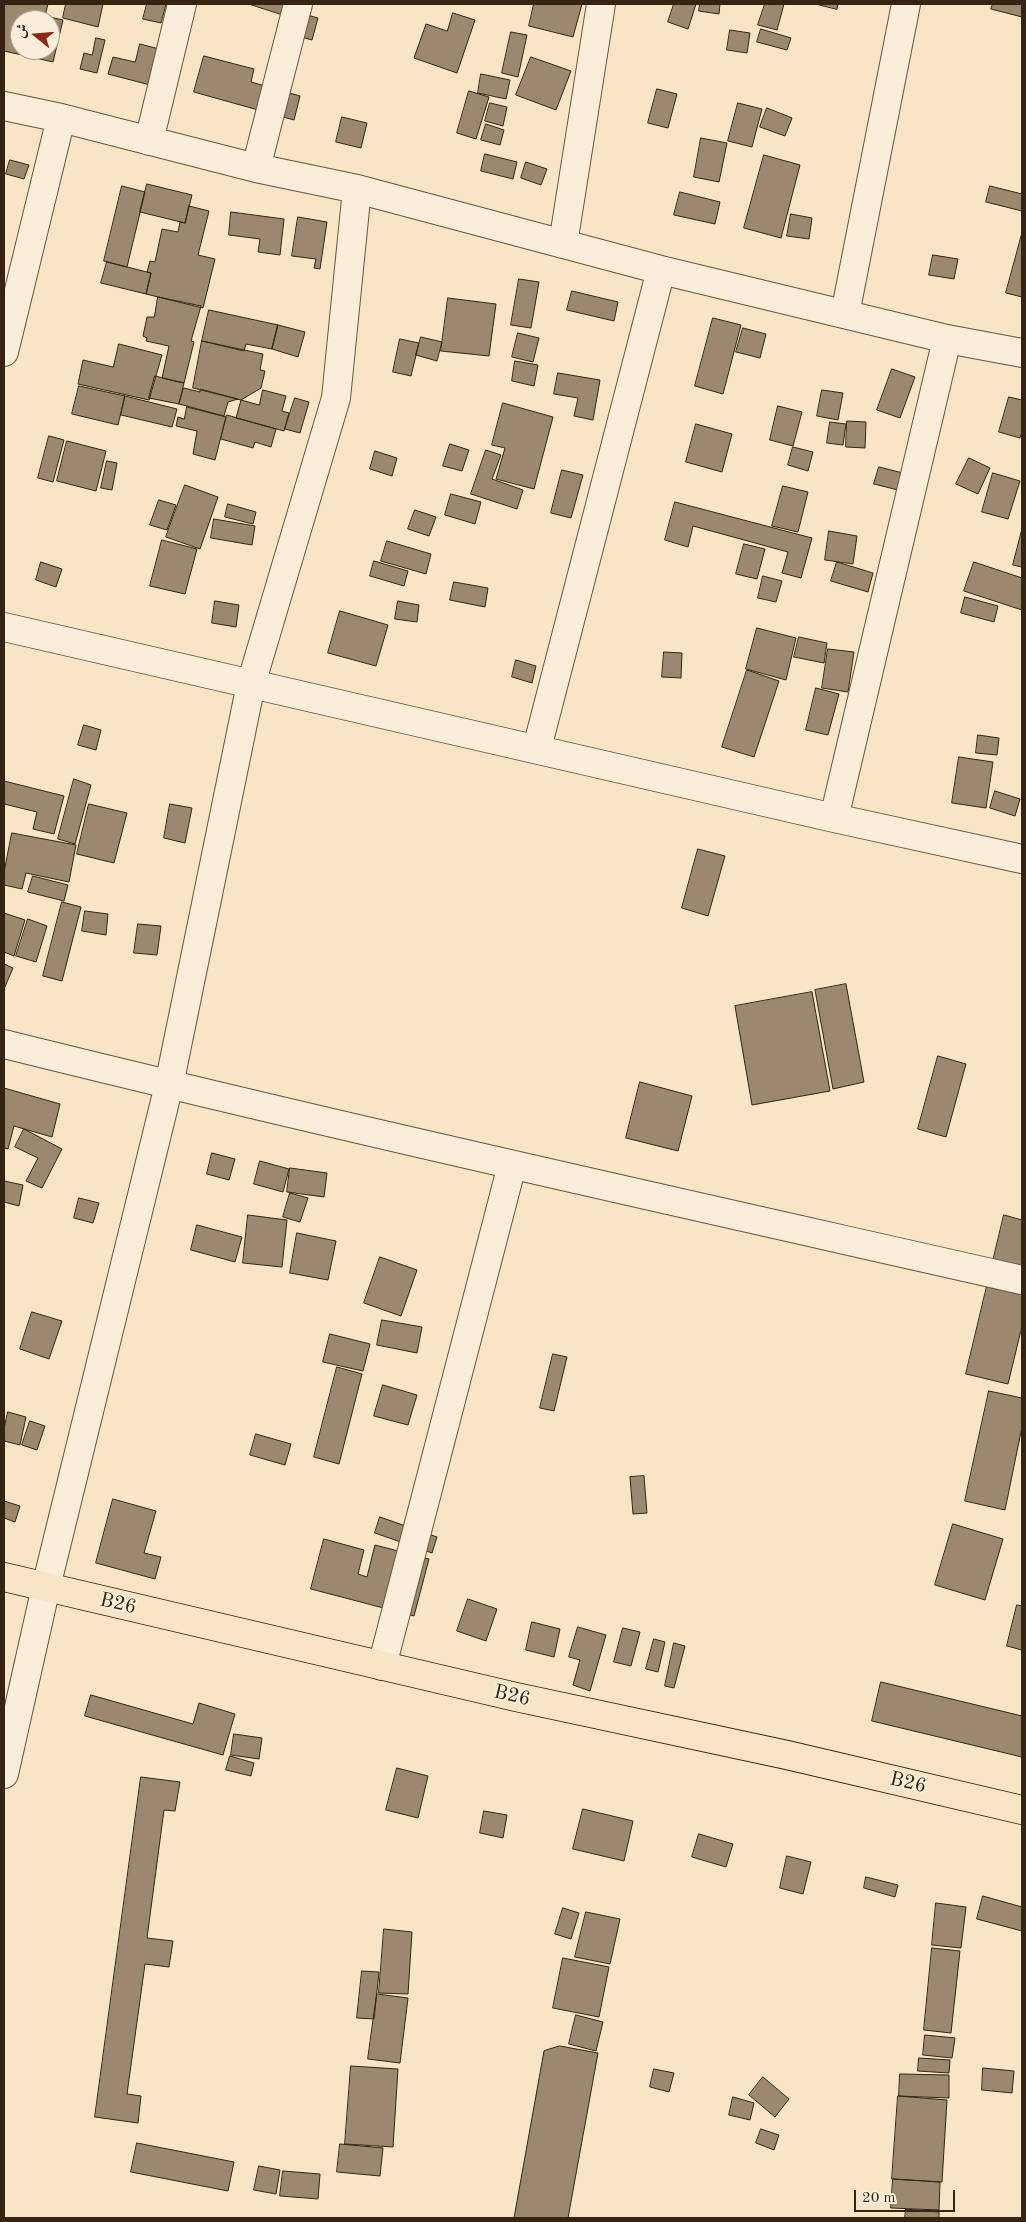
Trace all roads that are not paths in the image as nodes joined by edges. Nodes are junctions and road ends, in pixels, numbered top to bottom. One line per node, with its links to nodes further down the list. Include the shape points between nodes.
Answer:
1 (182, 4): 7 (street)
2 (298, 4): 8 (street)
3 (601, 4): 10 (street)
4 (906, 4): 12 (street)
5 (4, 106): 6 (street)
6 (61, 118): 7 (street); 14 (street)
7 (149, 141): 8 (street)
8 (256, 168): 9 (street)
9 (357, 189): 10 (street); 17 (street, via 336,398)
10 (563, 244): 11 (street)
11 (661, 270): 12 (street); 18 (street)
12 (845, 314): 13 (street)
13 (947, 338): 15 (street); 19 (street)
14 (4, 352)
15 (1022, 353)
16 (4, 627): 17 (street)
17 (251, 684): 18 (street); 22 (street)
18 (537, 748): 19 (street)
19 (834, 818): 20 (street)
20 (1022, 859)
21 (4, 1044): 22 (street)
22 (169, 1085): 23 (street); 26 (street)
23 (512, 1165): 24 (street); 27 (street)
24 (1022, 1280)
25 (4, 1577): 26 (highway, B26)
26 (46, 1587): 27 (highway, B26); 28 (street)
27 (382, 1666): 29 (highway, B26)
28 (4, 1774)
29 (1022, 1810)

